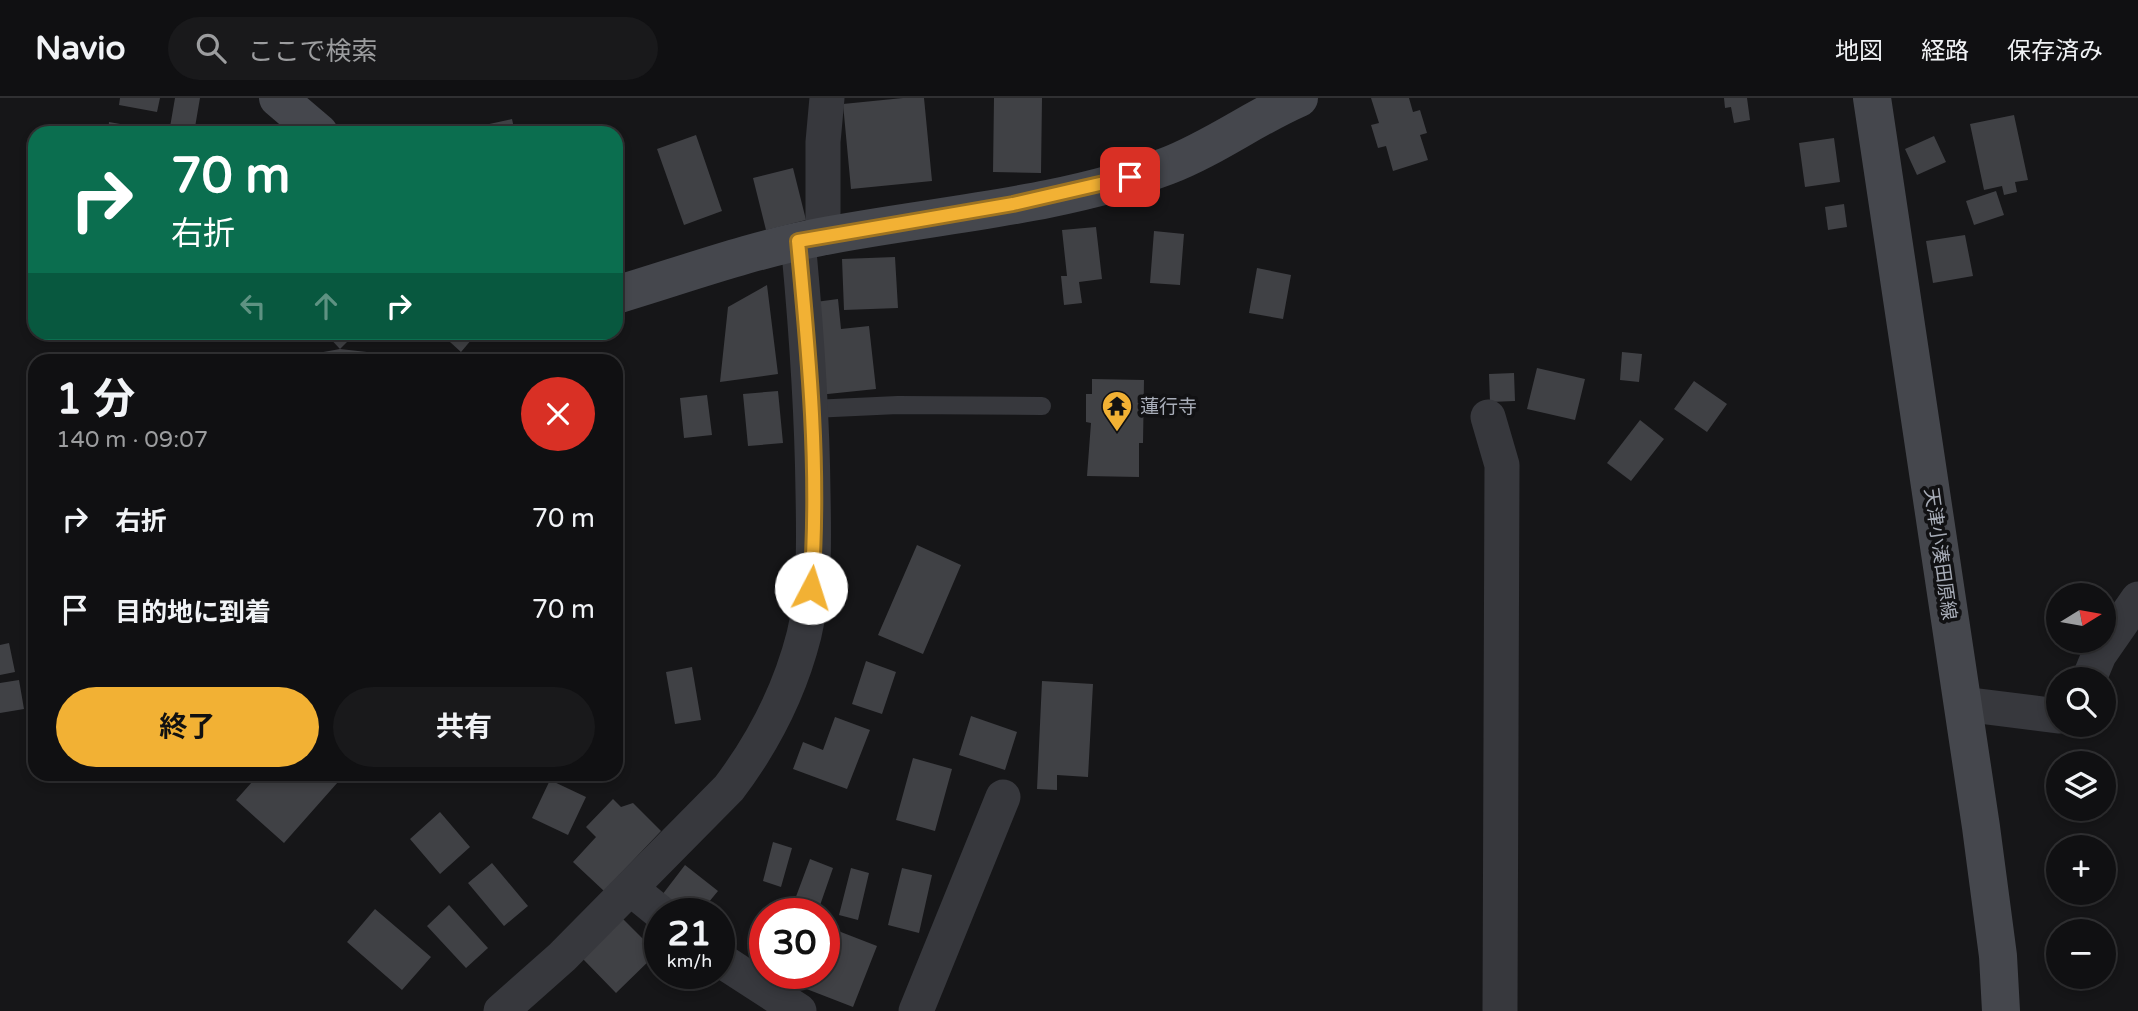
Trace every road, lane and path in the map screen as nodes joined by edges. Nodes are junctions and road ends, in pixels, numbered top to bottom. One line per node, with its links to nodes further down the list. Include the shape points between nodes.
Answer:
1 (278, 98): 5 (main road)
2 (827, 98): 6 (street)
3 (1298, 98): 6 (main road, via 1206,149 1112,182)
4 (1872, 98): 13 (main road, 天津小湊田原線)
5 (311, 126)
6 (811, 239): 7 (main road); 9 (street)
7 (623, 293)
8 (1042, 406): 9 (lane)
9 (812, 409): 16 (street, via 814,548 809,608 788,684 748,762 729,788)
10 (1488, 417): 22 (street, via 1502,465)
11 (2138, 599): 12 (street)
12 (2094, 667)
13 (1963, 704): 14 (street); 23 (main road, 天津小湊田原線, via 1998,956)
14 (2046, 714)
15 (1003, 797): 21 (street)
16 (630, 888): 17 (street); 19 (street)
17 (644, 899)
18 (735, 969): 20 (street)
19 (501, 1011)
20 (799, 1011)
21 (916, 1011)
22 (1500, 1011)
23 (2001, 1011)

